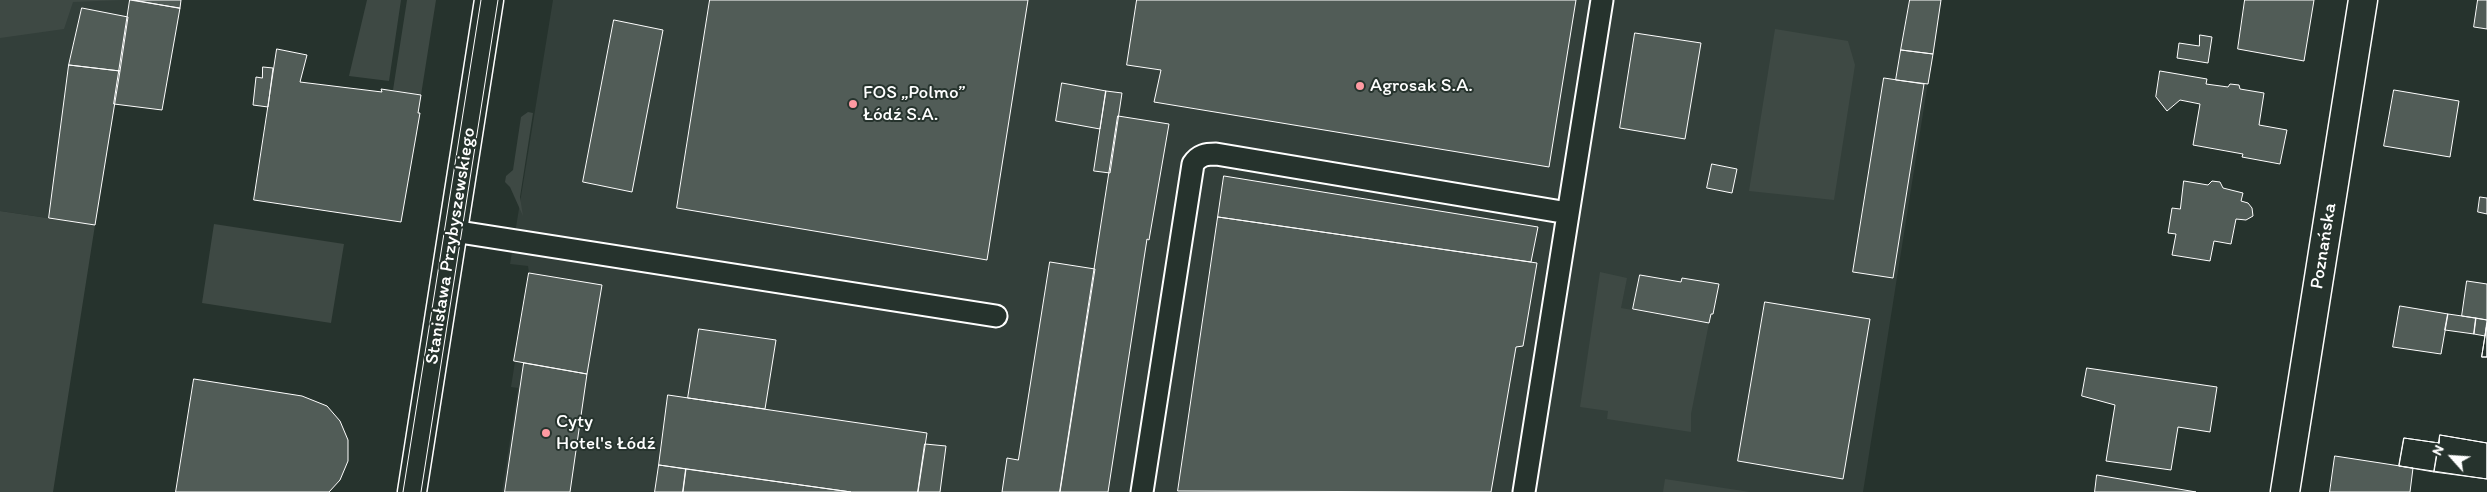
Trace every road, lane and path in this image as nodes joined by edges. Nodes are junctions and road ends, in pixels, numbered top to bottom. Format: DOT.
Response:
graph roads {
  1 [pos="489,0"];
  2 [pos="1602,0"];
  3 [pos="2362,0"];
  4 [pos="1568,212"];
  5 [pos="453,231"];
  6 [pos="996,316"];
  7 [pos="412,492"];
  8 [pos="1142,492"];
  9 [pos="1524,492"];
  10 [pos="2285,492"];
  1 -- 5 [label="street, Stanisława Przybyszewskiego"];
  2 -- 4 [label="lane"];
  3 -- 10 [label="street, Poznańska"];
  4 -- 8 [label="lane"];
  4 -- 9 [label="lane"];
  5 -- 6 [label="lane"];
  5 -- 7 [label="street, Stanisława Przybyszewskiego"];
}
